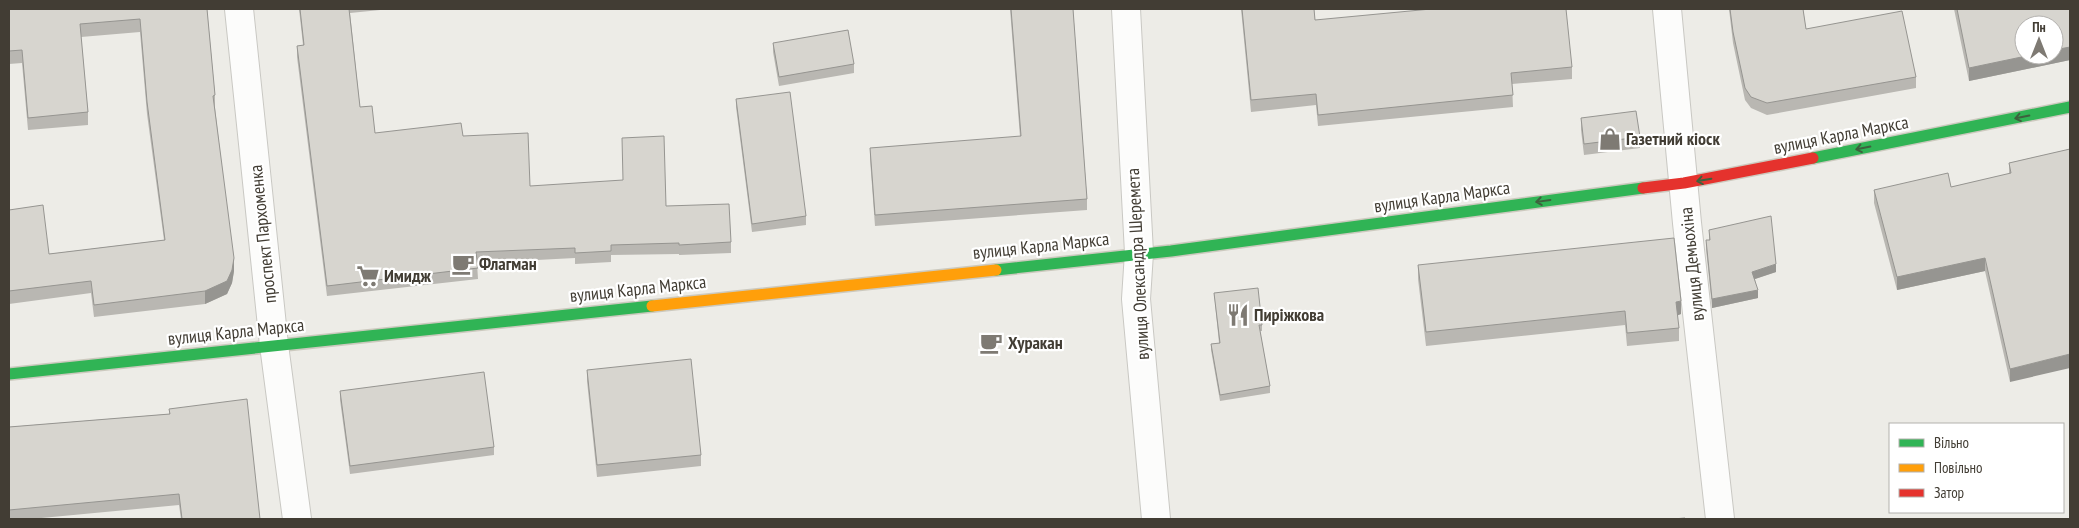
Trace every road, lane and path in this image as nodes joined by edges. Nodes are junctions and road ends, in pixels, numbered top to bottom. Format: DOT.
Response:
graph roads {
  1 [pos="239,9"];
  2 [pos="1126,9"];
  3 [pos="1667,9"];
  4 [pos="2070,107"];
  5 [pos="1684,183"];
  6 [pos="1140,253"];
  7 [pos="274,345"];
  8 [pos="9,374"];
  9 [pos="297,519"];
  10 [pos="1156,519"];
  11 [pos="1720,519"];
  1 -- 7 [label="street, проспект Пархоменка"];
  2 -- 6 [label="street, вулиця Олександра Шеремета"];
  3 -- 5 [label="street, вулиця Демьохіна"];
  4 -- 5 [label="main road, вулиця Карла Маркса, one-way"];
  5 -- 6 [label="main road, вулиця Карла Маркса, one-way"];
  5 -- 11 [label="street, вулиця Демьохіна"];
  6 -- 7 [label="main road, вулиця Карла Маркса"];
  6 -- 10 [label="street, вулиця Олександра Шеремета"];
  7 -- 8 [label="main road, вулиця Карла Маркса"];
  7 -- 9 [label="street, проспект Пархоменка"];
}
